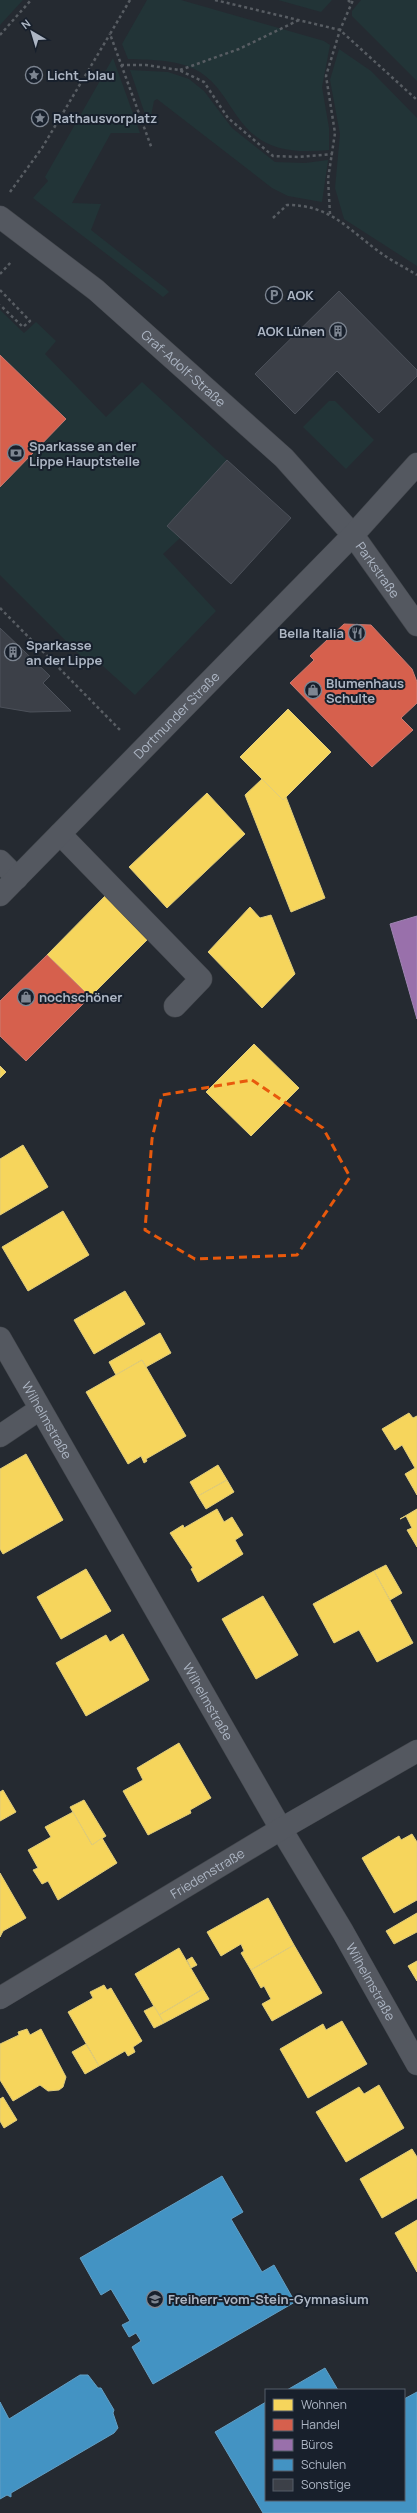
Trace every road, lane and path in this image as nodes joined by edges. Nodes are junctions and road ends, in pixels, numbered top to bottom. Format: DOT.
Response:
graph roads {
  1 [pos="31,0"];
  2 [pos="130,0"];
  3 [pos="215,0"];
  4 [pos="348,0"];
  5 [pos="353,0"];
  6 [pos="351,3"];
  7 [pos="299,20"];
  8 [pos="340,30"];
  9 [pos="110,34"];
  10 [pos="0,35"];
  11 [pos="122,65"];
  12 [pos="179,70"];
  13 [pos="417,100"];
  14 [pos="152,149"];
  15 [pos="333,154"];
  16 [pos="9,193"];
  17 [pos="330,214"];
  18 [pos="0,217"];
  19 [pos="273,218"];
  20 [pos="417,276"];
  21 [pos="0,290"];
  22 [pos="0,305"];
  23 [pos="417,464"];
  24 [pos="353,535"];
  25 [pos="0,608"];
  26 [pos="417,625"];
  27 [pos="141,751"];
  28 [pos="60,834"];
  29 [pos="0,861"];
  30 [pos="17,878"];
  31 [pos="0,895"];
  32 [pos="176,1006"];
  33 [pos="0,1338"];
  34 [pos="40,1409"];
  35 [pos="0,1436"];
  36 [pos="417,1751"];
  37 [pos="281,1829"];
  38 [pos="0,1998"];
  39 [pos="417,2064"];
  1 -- 10 [label="path"];
  2 -- 9 [label="path"];
  3 -- 7 [label="path"];
  4 -- 6 [label="path"];
  5 -- 6 [label="path"];
  6 -- 8 [label="path"];
  7 -- 8 [label="path"];
  7 -- 12 [label="path"];
  8 -- 13 [label="path"];
  8 -- 15 [label="path"];
  9 -- 11 [label="path"];
  9 -- 16 [label="path"];
  11 -- 12 [label="path"];
  11 -- 14 [label="path"];
  12 -- 15 [label="path"];
  15 -- 17 [label="path"];
  17 -- 19 [label="path"];
  17 -- 20 [label="path"];
  18 -- 24 [label="street, Graf-Adolf-Straße"];
  21 -- 22 [label="path"];
  23 -- 24 [label="street, Dortmunder Straße"];
  24 -- 26 [label="street, Parkstraße"];
  24 -- 27 [label="street, Dortmunder Straße"];
  25 -- 27 [label="path"];
  27 -- 28 [label="street, Dortmunder Straße"];
  28 -- 30 [label="street, Dortmunder Straße"];
  28 -- 32 [label="street"];
  29 -- 30 [label="street"];
  30 -- 31 [label="street, Dortmunder Straße"];
  33 -- 34 [label="street, Wilhelmstraße"];
  34 -- 35 [label="street"];
  34 -- 37 [label="street, Wilhelmstraße"];
  36 -- 37 [label="street, Friedenstraße"];
  37 -- 38 [label="street, Friedenstraße"];
  37 -- 39 [label="street, Wilhelmstraße"];
}
